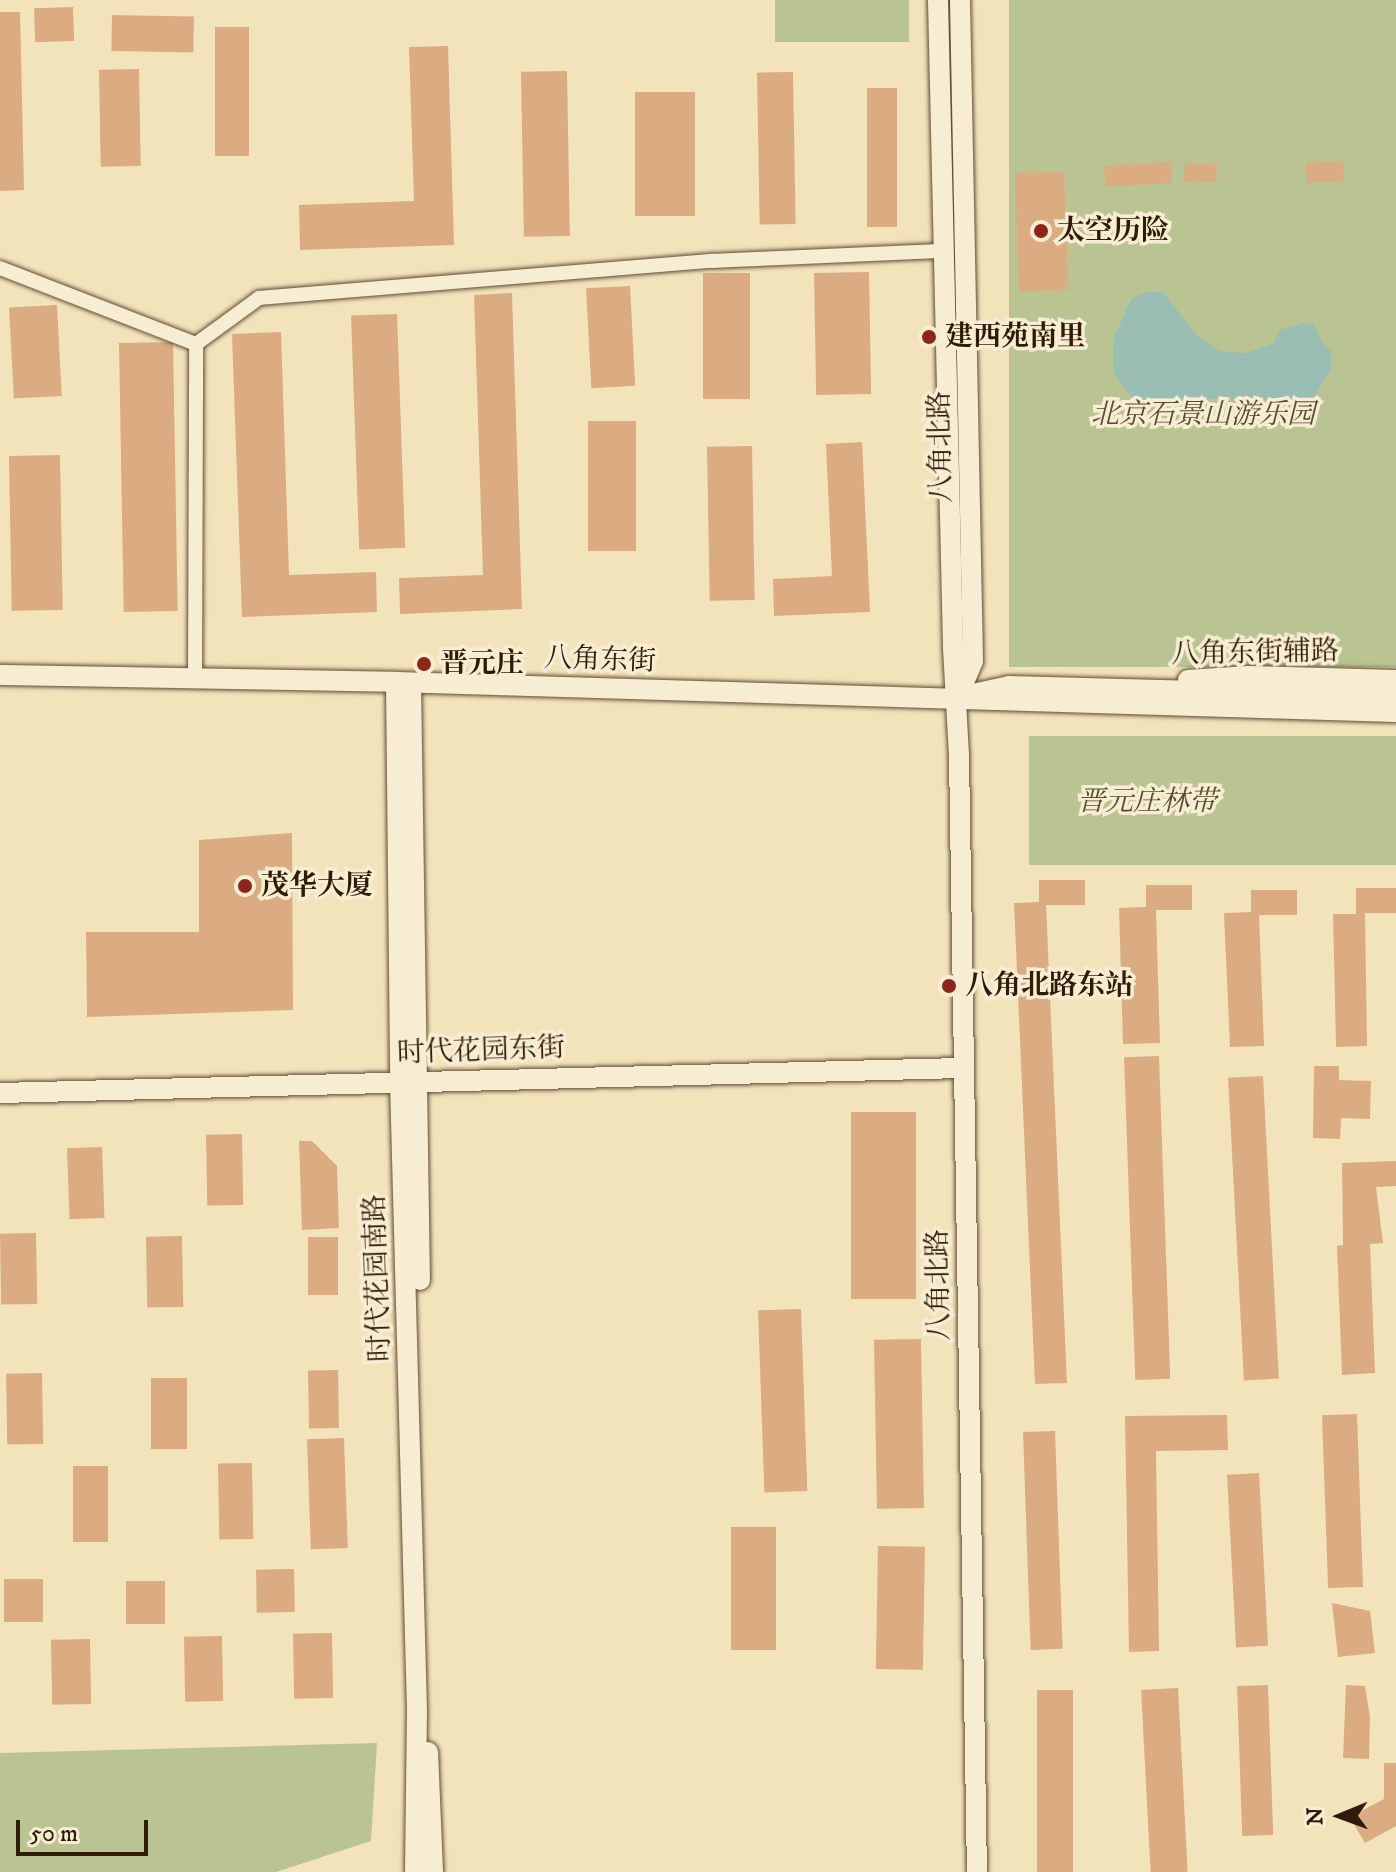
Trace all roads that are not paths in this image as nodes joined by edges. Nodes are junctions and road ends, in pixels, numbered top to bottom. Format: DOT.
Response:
graph roads {
  1 [pos="938,0"];
  2 [pos="960,0"];
  3 [pos="944,251"];
  4 [pos="0,268"];
  5 [pos="196,344"];
  6 [pos="0,675"];
  7 [pos="1396,680"];
  8 [pos="195,681"];
  9 [pos="403,683"];
  10 [pos="1117,689"];
  11 [pos="1396,696"];
  12 [pos="958,698"];
  13 [pos="1396,712"];
  14 [pos="963,1068"];
  15 [pos="408,1082"];
  16 [pos="0,1093"];
  17 [pos="415,1872"];
  18 [pos="433,1872"];
  19 [pos="977,1872"];
  1 -- 3 [label="street, 八角北路"];
  2 -- 12 [label="street, 八角北路"];
  3 -- 5 [label="street"];
  3 -- 12 [label="street, 八角北路"];
  4 -- 5 [label="street"];
  5 -- 8 [label="street"];
  6 -- 8 [label="street, 八角东街"];
  7 -- 10 [label="street, 八角东街辅路"];
  8 -- 9 [label="street, 八角东街"];
  9 -- 12 [label="street, 八角东街"];
  9 -- 15 [label="street, 时代花园南路"];
  10 -- 11 [label="street, 八角东街"];
  10 -- 12 [label="street, 八角东街"];
  12 -- 13 [label="street, 八角东街"];
  12 -- 14 [label="street, 八角北路"];
  14 -- 15 [label="street, 时代花园东街"];
  14 -- 19 [label="street, 八角北路"];
  15 -- 16 [label="street, 时代花园东街"];
  15 -- 17 [label="street, 时代花园南路"];
  15 -- 18 [label="street, 时代花园南路"];
}
